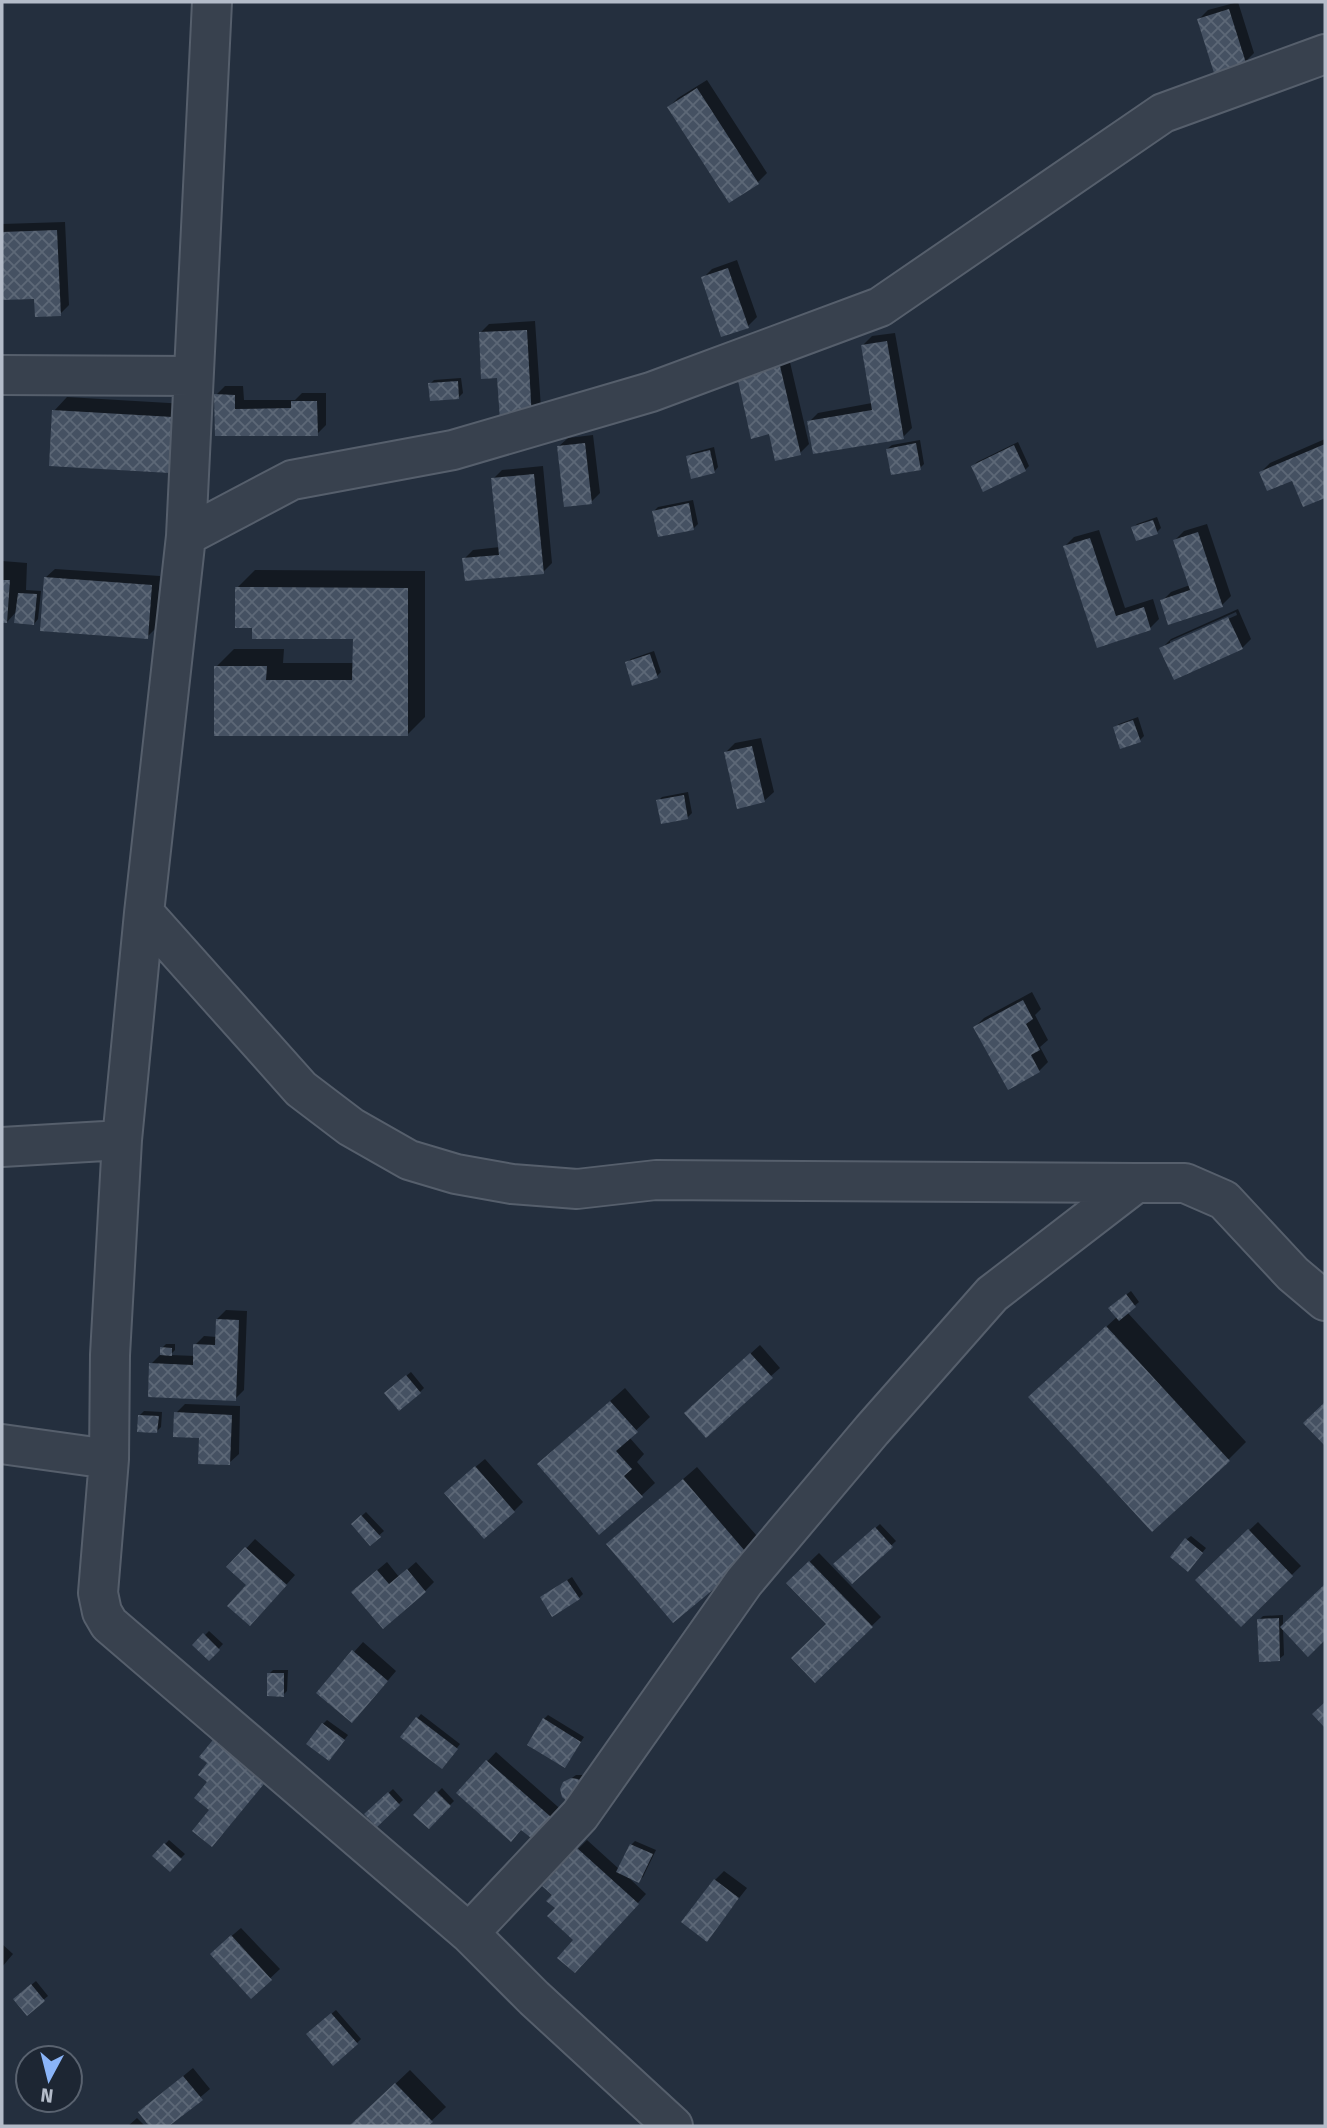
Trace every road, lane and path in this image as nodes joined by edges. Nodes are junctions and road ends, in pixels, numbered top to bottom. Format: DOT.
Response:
graph roads {
  1 [pos="212,2"];
  2 [pos="1325,54"];
  3 [pos="2,375"];
  4 [pos="192,376"];
  5 [pos="186,536"];
  6 [pos="144,913"];
  7 [pos="122,1140"];
  8 [pos="2,1147"];
  9 [pos="1136,1183"];
  10 [pos="1325,1301"];
  11 [pos="2,1444"];
  12 [pos="109,1459"];
  13 [pos="469,1933"];
  14 [pos="673,2126"];
  1 -- 4 [label="street"];
  2 -- 5 [label="street"];
  3 -- 4 [label="street"];
  4 -- 5 [label="street"];
  5 -- 6 [label="street"];
  6 -- 7 [label="street"];
  6 -- 9 [label="street"];
  7 -- 8 [label="street"];
  7 -- 12 [label="street"];
  9 -- 10 [label="street"];
  9 -- 13 [label="street"];
  11 -- 12 [label="street"];
  12 -- 13 [label="street"];
  13 -- 14 [label="street"];
}
